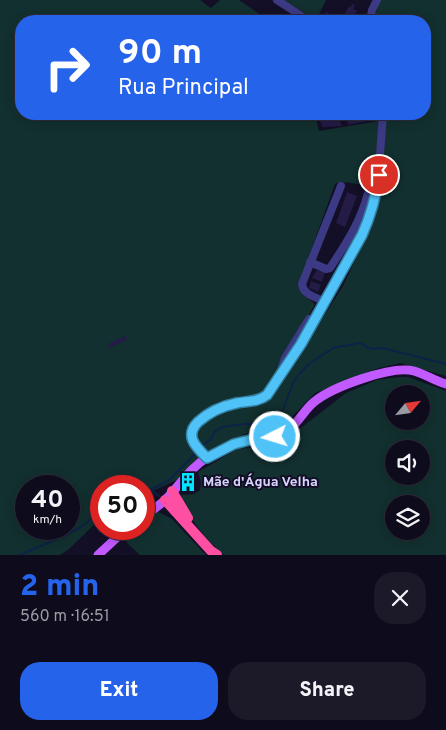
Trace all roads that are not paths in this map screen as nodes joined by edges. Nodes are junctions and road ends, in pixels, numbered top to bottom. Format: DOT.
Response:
graph roads {
  1 [pos="277,0"];
  2 [pos="377,0"];
  3 [pos="301,15"];
  4 [pos="371,15"];
  5 [pos="383,120"];
  6 [pos="340,186"];
  7 [pos="368,193"];
  8 [pos="310,262"];
  9 [pos="337,278"];
  10 [pos="321,300"];
  11 [pos="278,376"];
  12 [pos="446,384"];
  13 [pos="207,458"];
  14 [pos="172,491"];
  15 [pos="165,500"];
  16 [pos="155,508"];
  17 [pos="196,532"];
  18 [pos="114,540"];
  19 [pos="98,555"];
  20 [pos="218,555"];
  1 -- 3 [label="street"];
  2 -- 4 [label="street"];
  5 -- 9 [label="street"];
  6 -- 8 [label="street"];
  7 -- 8 [label="street"];
  8 -- 10 [label="street"];
  9 -- 10 [label="street"];
  9 -- 11 [label="street"];
  10 -- 11 [label="street"];
  11 -- 13 [label="street"];
  12 -- 13 [label="main road"];
  13 -- 14 [label="main road"];
  14 -- 15 [label="main road"];
  14 -- 17 [label="highway"];
  15 -- 16 [label="main road"];
  15 -- 17 [label="highway"];
  17 -- 20 [label="highway"];
  18 -- 19 [label="main road"];
}
